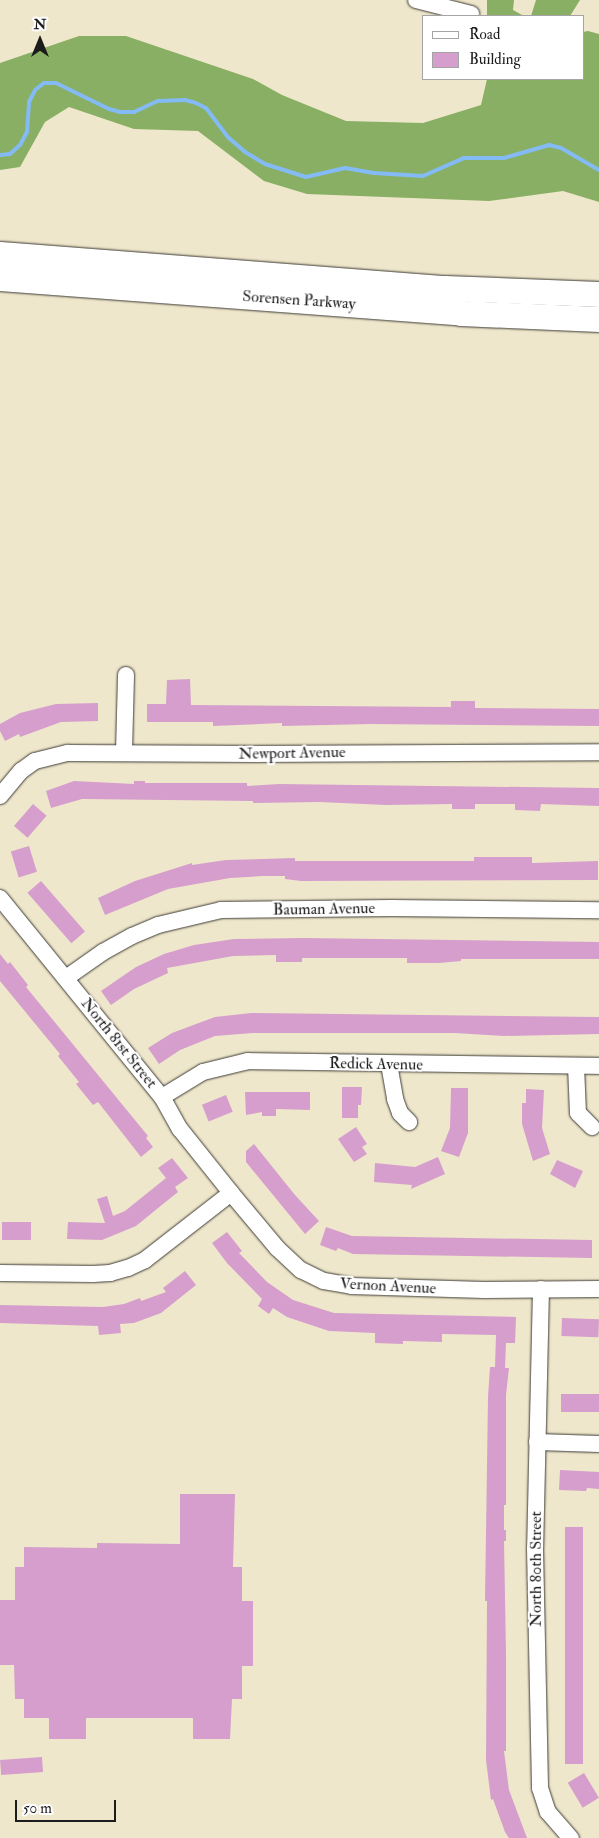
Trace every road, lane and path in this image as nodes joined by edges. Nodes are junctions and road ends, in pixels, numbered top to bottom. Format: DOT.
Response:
graph roads {
  1 [pos="416,0"];
  2 [pos="470,14"];
  3 [pos="0,254"];
  4 [pos="0,278"];
  5 [pos="599,294"];
  6 [pos="599,319"];
  7 [pos="126,675"];
  8 [pos="124,752"];
  9 [pos="599,752"];
  10 [pos="0,796"];
  11 [pos="0,898"];
  12 [pos="599,910"];
  13 [pos="66,978"];
  14 [pos="389,1064"];
  15 [pos="576,1066"];
  16 [pos="599,1066"];
  17 [pos="162,1097"];
  18 [pos="410,1122"];
  19 [pos="592,1126"];
  20 [pos="231,1193"];
  21 [pos="0,1273"];
  22 [pos="541,1289"];
  23 [pos="599,1289"];
  24 [pos="537,1442"];
  25 [pos="599,1444"];
  26 [pos="571,1838"];
  1 -- 2 [label="street"];
  3 -- 5 [label="main road, Sorensen Parkway"];
  4 -- 6 [label="main road, Sorensen Parkway"];
  7 -- 8 [label="street"];
  8 -- 9 [label="street, Newport Avenue"];
  8 -- 10 [label="street, Newport Avenue"];
  11 -- 13 [label="street, North 81st Street"];
  12 -- 13 [label="street, Bauman Avenue"];
  13 -- 17 [label="street, North 81st Street"];
  14 -- 15 [label="street, Redick Avenue"];
  14 -- 17 [label="street, Redick Avenue"];
  14 -- 18 [label="street"];
  15 -- 16 [label="street, Redick Avenue"];
  15 -- 19 [label="street"];
  17 -- 20 [label="street, North 81st Street"];
  20 -- 21 [label="street"];
  20 -- 22 [label="street, Vernon Avenue"];
  22 -- 23 [label="street, Vernon Avenue"];
  22 -- 24 [label="street, North 80th Street"];
  24 -- 25 [label="street"];
  24 -- 26 [label="street, North 80th Street"];
}
